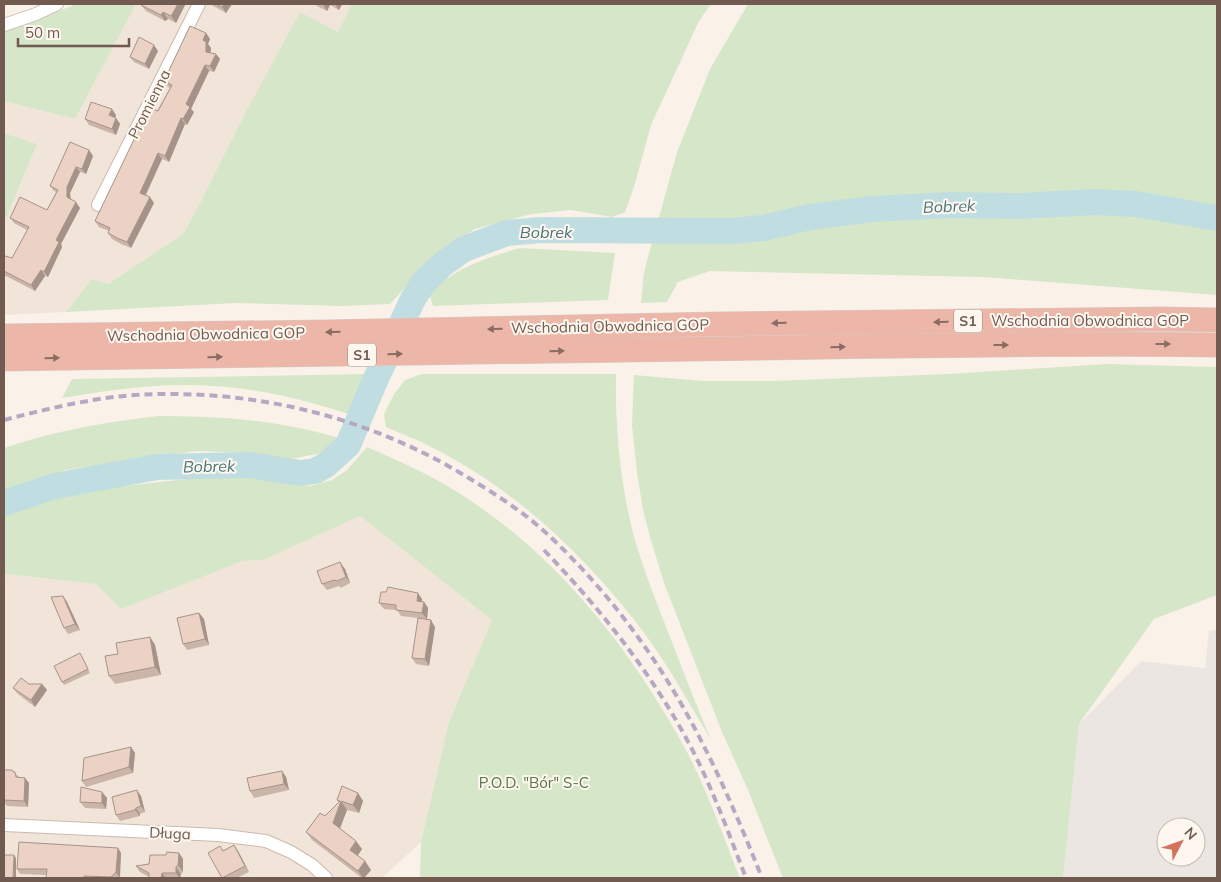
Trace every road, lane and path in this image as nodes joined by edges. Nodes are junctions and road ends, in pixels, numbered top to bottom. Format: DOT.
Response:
graph roads {
  1 [pos="57,4"];
  2 [pos="199,4"];
  3 [pos="4,25"];
  4 [pos="98,205"];
  5 [pos="1217,320"];
  6 [pos="4,336"];
  7 [pos="1217,345"];
  8 [pos="4,359"];
  9 [pos="4,825"];
  10 [pos="326,878"];
  1 -- 3 [label="street"];
  2 -- 4 [label="street, Promienna"];
  5 -- 6 [label="highway, Wschodnia Obwodnica GOP / S1, one-way"];
  8 -- 7 [label="highway, Wschodnia Obwodnica GOP / S1, one-way"];
  9 -- 10 [label="street, Długa"];
}
